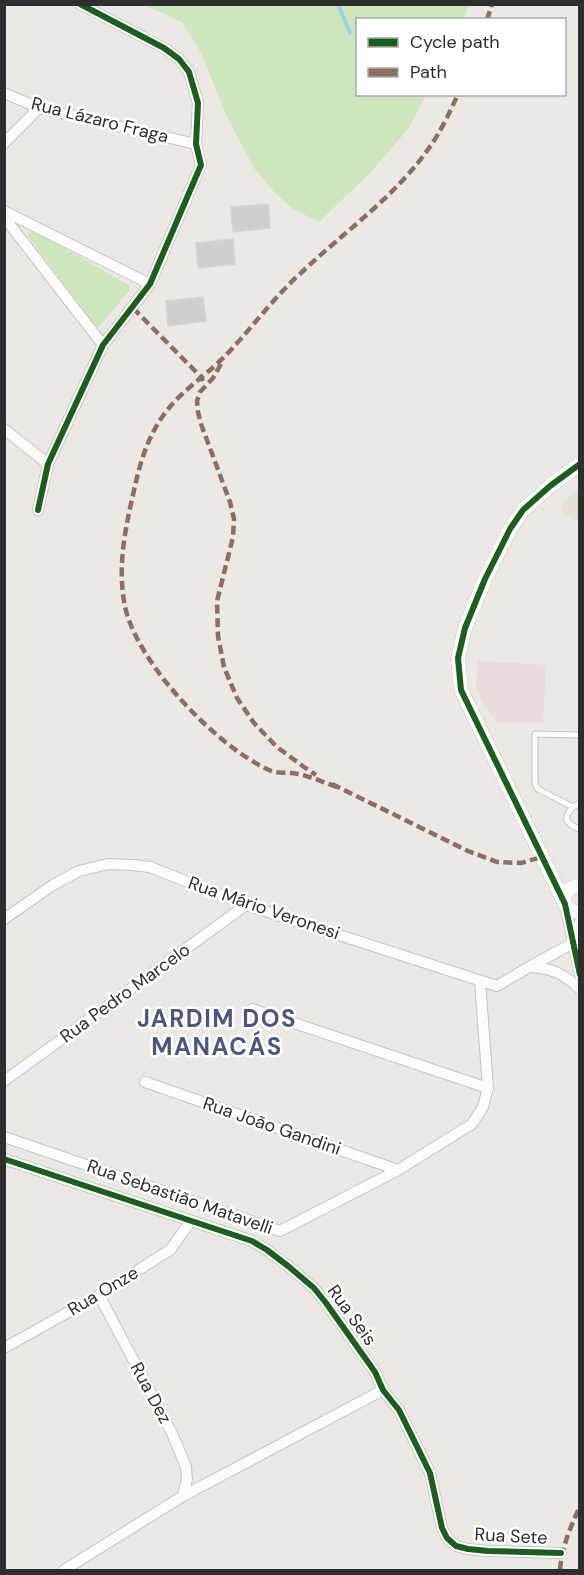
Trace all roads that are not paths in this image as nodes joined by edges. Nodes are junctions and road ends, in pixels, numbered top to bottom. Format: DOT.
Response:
graph roads {
  1 [pos="80,4"];
  2 [pos="4,93"];
  3 [pos="39,108"];
  4 [pos="4,144"];
  5 [pos="196,144"];
  6 [pos="4,211"];
  7 [pos="4,217"];
  8 [pos="150,284"];
  9 [pos="103,345"];
  10 [pos="4,429"];
  11 [pos="48,464"];
  12 [pos="579,464"];
  13 [pos="38,510"];
  14 [pos="579,735"];
  15 [pos="579,803"];
  16 [pos="573,807"];
  17 [pos="579,829"];
  18 [pos="549,871"];
  19 [pos="577,886"];
  20 [pos="565,904"];
  21 [pos="246,905"];
  22 [pos="579,912"];
  23 [pos="4,920"];
  24 [pos="579,922"];
  25 [pos="573,943"];
  26 [pos="529,968"];
  27 [pos="579,975"];
  28 [pos="480,981"];
  29 [pos="579,988"];
  30 [pos="252,1009"];
  31 [pos="4,1081"];
  32 [pos="145,1082"];
  33 [pos="488,1088"];
  34 [pos="4,1137"];
  35 [pos="4,1159"];
  36 [pos="398,1170"];
  37 [pos="191,1221"];
  38 [pos="99,1295"];
  39 [pos="4,1348"];
  40 [pos="383,1390"];
  41 [pos="183,1496"];
  42 [pos="561,1553"];
  43 [pos="64,1570"];
  1 -- 5 [label="street"];
  2 -- 3 [label="street, Rua Lázaro Fraga"];
  3 -- 4 [label="street"];
  3 -- 5 [label="street, Rua Lázaro Fraga"];
  5 -- 8 [label="street"];
  6 -- 8 [label="street"];
  7 -- 9 [label="street"];
  8 -- 9 [label="street"];
  9 -- 11 [label="street"];
  10 -- 11 [label="street"];
  11 -- 13 [label="street"];
  12 -- 18 [label="street"];
  14 -- 16 [label="lane"];
  15 -- 16 [label="lane"];
  16 -- 17 [label="lane"];
  18 -- 19 [label="street"];
  18 -- 20 [label="street"];
  19 -- 20 [label="street"];
  20 -- 22 [label="street"];
  20 -- 25 [label="street"];
  21 -- 23 [label="street, Rua Mário Veronesi"];
  21 -- 28 [label="street, Rua Mário Veronesi"];
  21 -- 31 [label="street, Rua Pedro Marcelo"];
  24 -- 25 [label="street"];
  25 -- 26 [label="street, Rua Mário Veronesi"];
  25 -- 27 [label="street"];
  26 -- 28 [label="street, Rua Mário Veronesi"];
  26 -- 29 [label="street"];
  28 -- 33 [label="street, Rua Sebastião Matavelli"];
  30 -- 33 [label="street"];
  32 -- 36 [label="street, Rua João Gandini"];
  33 -- 36 [label="street, Rua Sebastião Matavelli"];
  34 -- 36 [label="street, Rua Sebastião Matavelli"];
  35 -- 37 [label="street, Rua Seis"];
  37 -- 38 [label="street, Rua Onze"];
  37 -- 40 [label="street, Rua Seis"];
  38 -- 39 [label="street, Rua Onze"];
  38 -- 41 [label="street, Rua Dez"];
  40 -- 41 [label="street"];
  40 -- 42 [label="street, Rua Sete"];
  41 -- 43 [label="street"];
}
